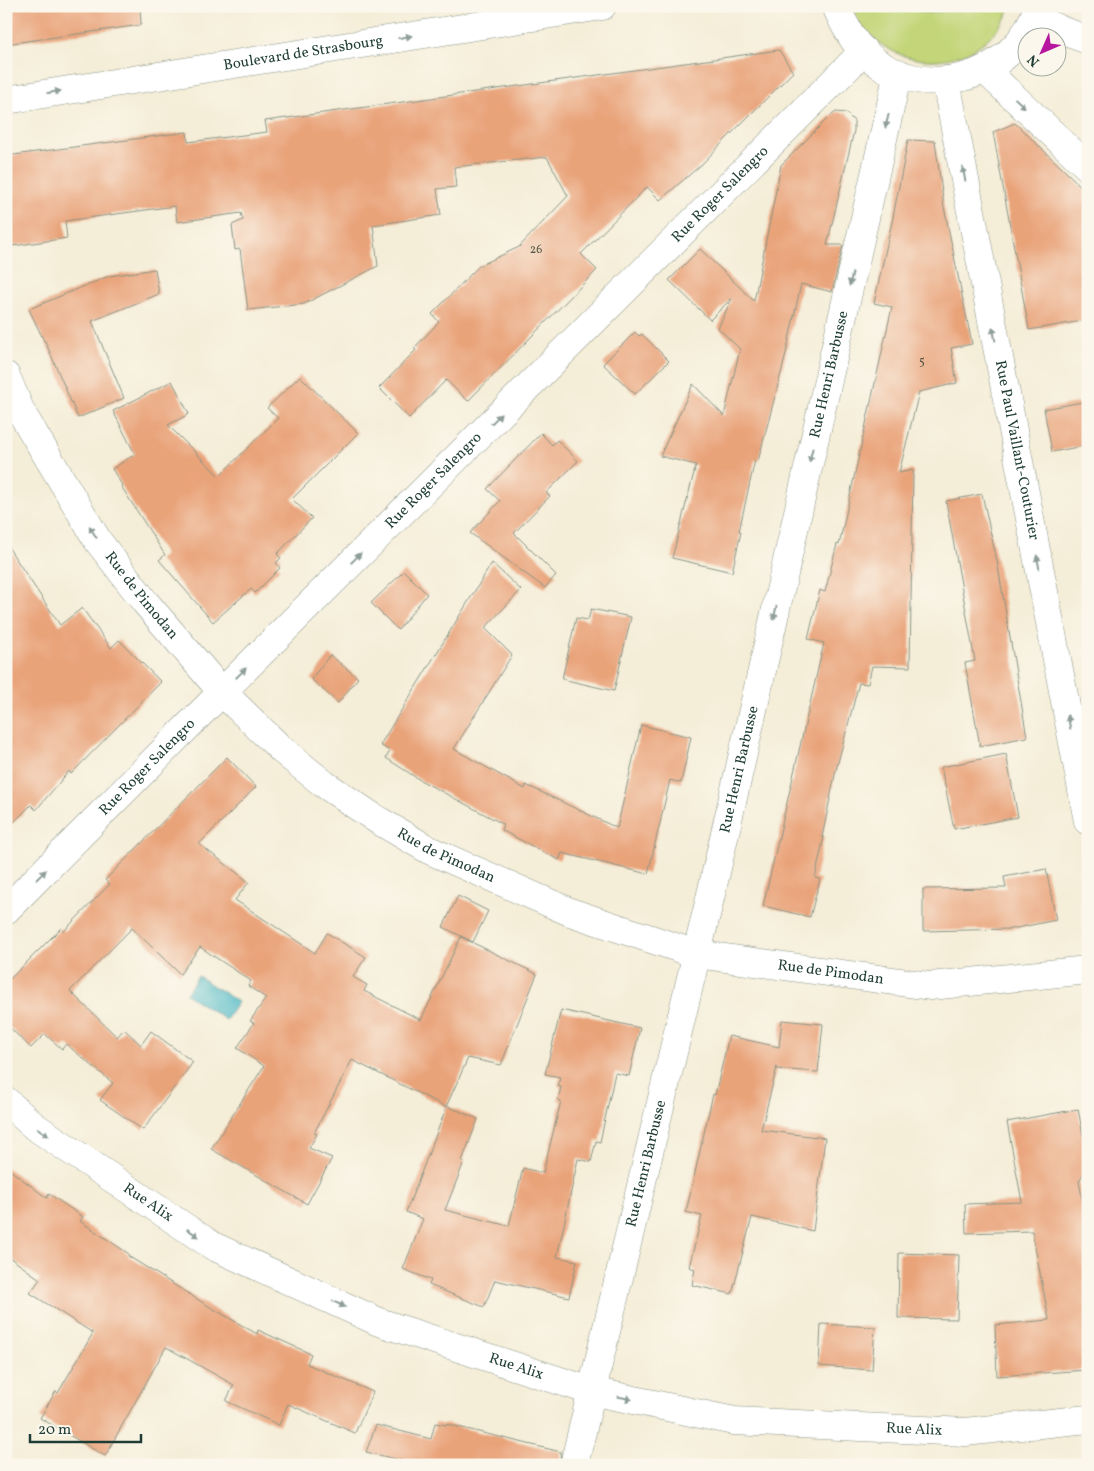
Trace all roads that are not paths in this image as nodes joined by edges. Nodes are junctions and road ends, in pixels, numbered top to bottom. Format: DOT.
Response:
graph roads {
  1 [pos="602,6"];
  2 [pos="836,6"];
  3 [pos="1037,12"];
  4 [pos="1088,40"];
  5 [pos="864,52"];
  6 [pos="985,70"];
  7 [pos="898,73"];
  8 [pos="946,81"];
  9 [pos="6,100"];
  10 [pos="1088,167"];
  11 [pos="6,376"];
  12 [pos="222,692"];
  13 [pos="1088,821"];
  14 [pos="6,910"];
  15 [pos="696,954"];
  16 [pos="1088,970"];
  17 [pos="6,1101"];
  18 [pos="591,1391"];
  19 [pos="1088,1419"];
  20 [pos="574,1465"];
  9 -- 1 [label="street, Boulevard de Strasbourg, one-way"];
  2 -- 5 [label="street"];
  3 -- 4 [label="street"];
  3 -- 6 [label="street"];
  5 -- 7 [label="street"];
  12 -- 5 [label="street, Rue Roger Salengro, one-way"];
  6 -- 8 [label="street"];
  6 -- 10 [label="street, one-way"];
  7 -- 8 [label="street"];
  7 -- 15 [label="street, Rue Henri Barbusse, one-way"];
  13 -- 8 [label="street, Rue Paul Vaillant-Couturier, one-way"];
  12 -- 11 [label="street, Rue de Pimodan, one-way"];
  14 -- 12 [label="street, Rue Roger Salengro, one-way"];
  12 -- 15 [label="street, Rue de Pimodan"];
  15 -- 16 [label="street, Rue de Pimodan"];
  15 -- 18 [label="street, Rue Henri Barbusse"];
  17 -- 18 [label="street, Rue Alix, one-way"];
  18 -- 19 [label="street, Rue Alix, one-way"];
  18 -- 20 [label="street, Rue Henri Barbusse"];
}
